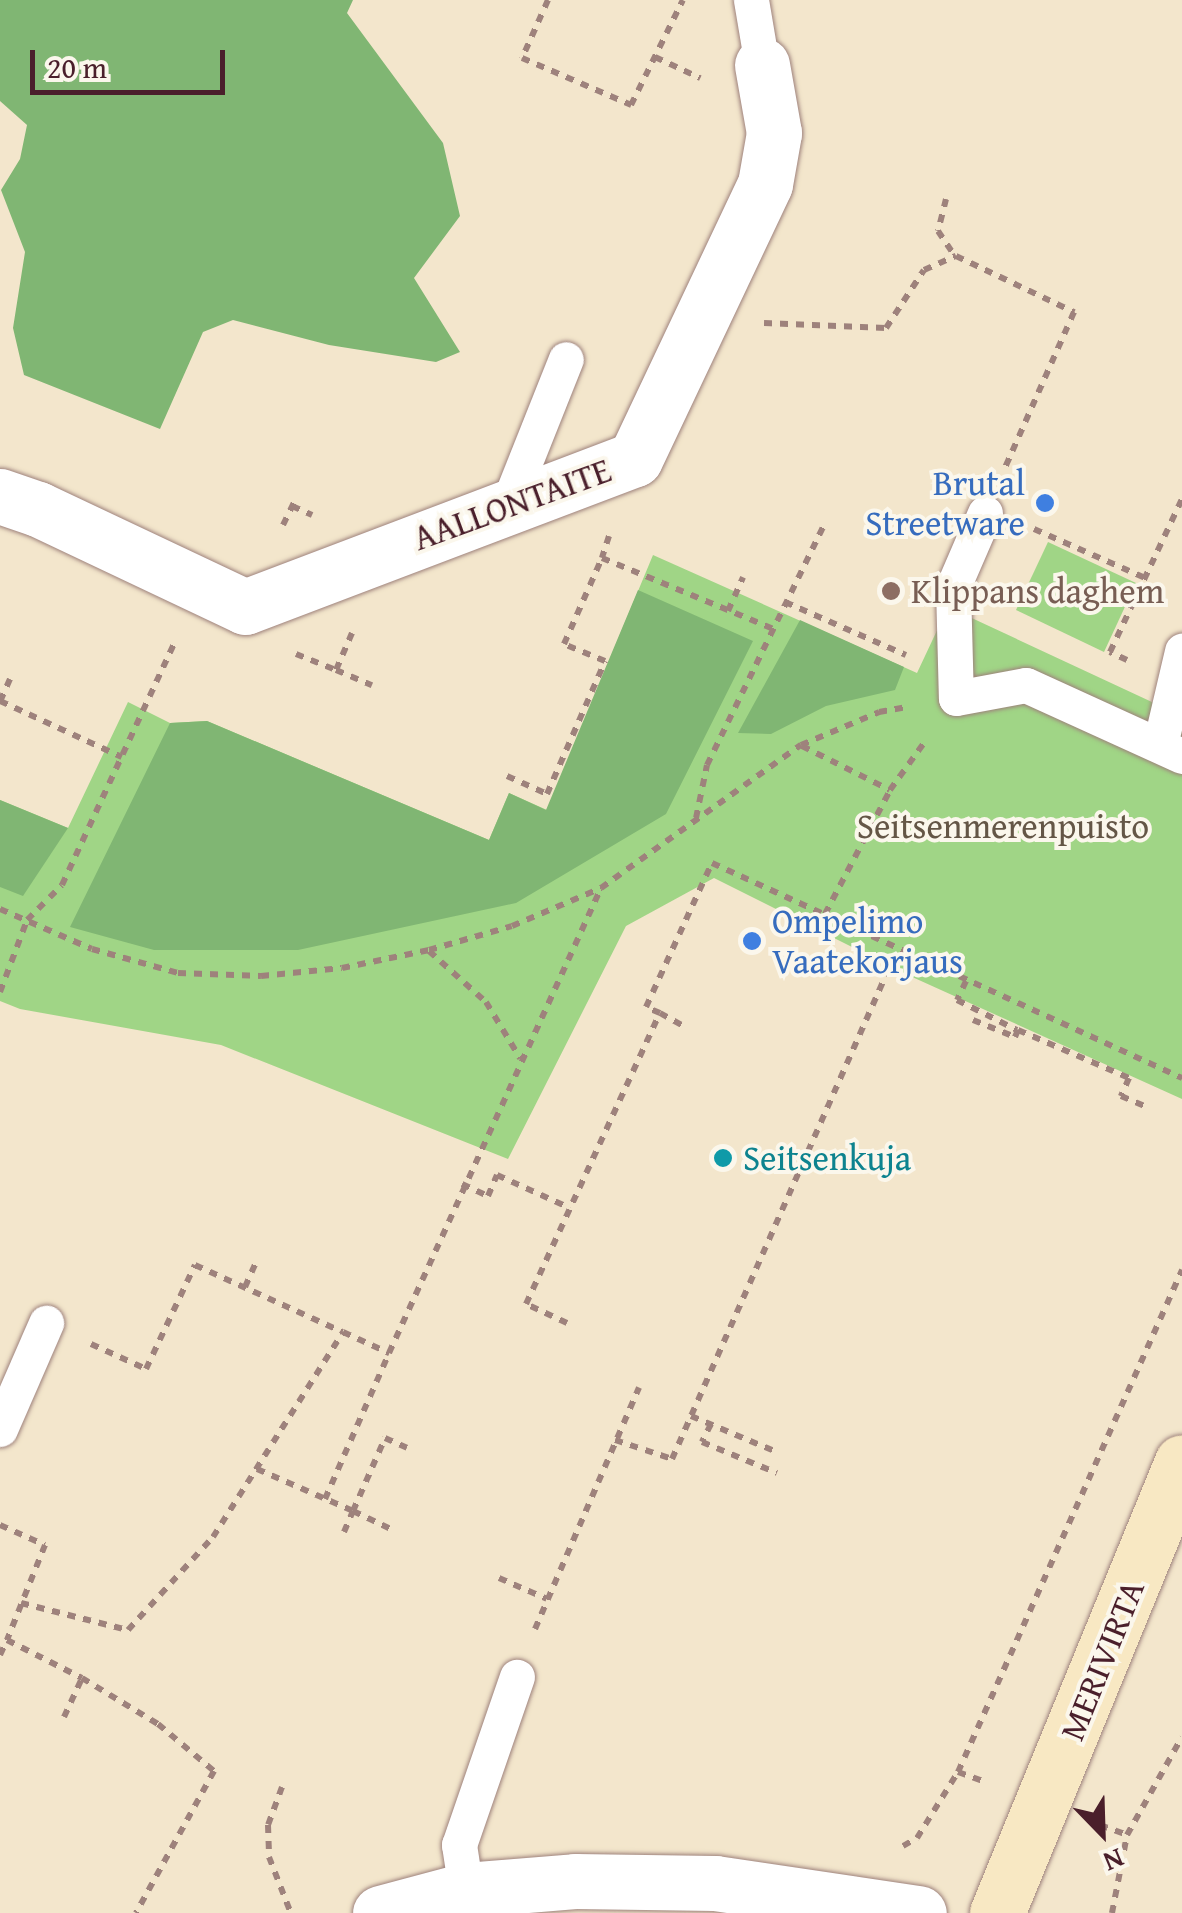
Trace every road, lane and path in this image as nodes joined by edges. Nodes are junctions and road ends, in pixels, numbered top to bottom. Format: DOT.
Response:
graph roads {
  1 [pos="548,0"];
  2 [pos="683,0"];
  3 [pos="751,0"];
  4 [pos="654,57"];
  5 [pos="762,64"];
  6 [pos="677,68"];
  7 [pos="946,199"];
  8 [pos="956,256"];
  9 [pos="758,322"];
  10 [pos="566,359"];
  11 [pos="1001,479"];
  12 [pos="0,496"];
  13 [pos="1182,499"];
  14 [pos="508,507"];
  15 [pos="985,513"];
  16 [pos="1174,517"];
  17 [pos="826,521"];
  18 [pos="1182,521"];
  19 [pos="1052,537"];
  20 [pos="602,558"];
  21 [pos="623,568"];
  22 [pos="743,577"];
  23 [pos="1145,578"];
  24 [pos="784,602"];
  25 [pos="728,611"];
  26 [pos="183,622"];
  27 [pos="773,630"];
  28 [pos="1110,652"];
  29 [pos="1182,652"];
  30 [pos="912,658"];
  31 [pos="316,662"];
  32 [pos="336,670"];
  33 [pos="6,681"];
  34 [pos="956,698"];
  35 [pos="879,712"];
  36 [pos="801,745"];
  37 [pos="1171,751"];
  38 [pos="122,757"];
  39 [pos="506,776"];
  40 [pos="890,790"];
  41 [pos="696,820"];
  42 [pos="601,888"];
  43 [pos="0,909"];
  44 [pos="824,915"];
  45 [pos="26,920"];
  46 [pos="429,950"];
  47 [pos="897,950"];
  48 [pos="966,981"];
  49 [pos="0,992"];
  50 [pos="660,1013"];
  51 [pos="972,1020"];
  52 [pos="682,1025"];
  53 [pos="1018,1030"];
  54 [pos="521,1059"];
  55 [pos="1182,1078"];
  56 [pos="1148,1108"];
  57 [pos="462,1184"];
  58 [pos="570,1208"];
  59 [pos="256,1262"];
  60 [pos="1182,1270"];
  61 [pos="245,1287"];
  62 [pos="46,1323"];
  63 [pos="568,1323"];
  64 [pos="343,1332"];
  65 [pos="389,1352"];
  66 [pos="639,1387"];
  67 [pos="691,1416"];
  68 [pos="710,1424"];
  69 [pos="0,1429"];
  70 [pos="615,1440"];
  71 [pos="407,1448"];
  72 [pos="779,1453"];
  73 [pos="1182,1462"];
  74 [pos="256,1469"];
  75 [pos="777,1473"];
  76 [pos="325,1499"];
  77 [pos="353,1511"];
  78 [pos="0,1525"];
  79 [pos="395,1531"];
  80 [pos="344,1532"];
  81 [pos="499,1578"];
  82 [pos="547,1599"];
  83 [pos="21,1604"];
  84 [pos="7,1640"];
  85 [pos="0,1655"];
  86 [pos="517,1676"];
  87 [pos="82,1678"];
  88 [pos="64,1717"];
  89 [pos="1182,1737"];
  90 [pos="282,1787"];
  91 [pos="892,1852"];
  92 [pos="466,1890"];
  93 [pos="290,1911"];
  94 [pos="136,1913"];
  95 [pos="380,1913"];
  96 [pos="919,1913"];
  97 [pos="997,1913"];
  98 [pos="1112,1913"];
  1 -- 4 [label="path"];
  2 -- 4 [label="path"];
  3 -- 5 [label="lane"];
  4 -- 6 [label="path"];
  5 -- 14 [label="street, AALLONTAITE"];
  7 -- 8 [label="path"];
  8 -- 9 [label="path"];
  8 -- 11 [label="path"];
  10 -- 14 [label="lane"];
  12 -- 14 [label="street, AALLONTAITE"];
  13 -- 16 [label="path"];
  15 -- 34 [label="lane"];
  16 -- 18 [label="path"];
  16 -- 23 [label="path"];
  17 -- 24 [label="path"];
  19 -- 23 [label="path"];
  20 -- 39 [label="path"];
  21 -- 25 [label="path"];
  22 -- 25 [label="path"];
  23 -- 28 [label="path"];
  24 -- 27 [label="path"];
  24 -- 30 [label="path"];
  25 -- 27 [label="path"];
  26 -- 38 [label="path"];
  27 -- 41 [label="path"];
  29 -- 37 [label="lane"];
  31 -- 32 [label="path"];
  33 -- 38 [label="path"];
  34 -- 37 [label="lane"];
  34 -- 40 [label="path"];
  35 -- 36 [label="path"];
  36 -- 40 [label="path"];
  36 -- 41 [label="path"];
  38 -- 45 [label="path"];
  40 -- 44 [label="path"];
  41 -- 42 [label="path"];
  42 -- 46 [label="path"];
  42 -- 54 [label="path"];
  43 -- 45 [label="path"];
  44 -- 47 [label="path"];
  44 -- 50 [label="path"];
  45 -- 46 [label="path"];
  45 -- 49 [label="path"];
  46 -- 54 [label="path"];
  47 -- 48 [label="path"];
  47 -- 67 [label="path"];
  48 -- 53 [label="path"];
  48 -- 55 [label="path"];
  50 -- 52 [label="path"];
  50 -- 58 [label="path"];
  51 -- 53 [label="path"];
  53 -- 56 [label="path"];
  54 -- 57 [label="path"];
  57 -- 58 [label="path"];
  57 -- 65 [label="path"];
  58 -- 63 [label="path"];
  59 -- 61 [label="path"];
  60 -- 91 [label="path"];
  61 -- 62 [label="path"];
  61 -- 64 [label="path"];
  62 -- 69 [label="lane"];
  64 -- 65 [label="path"];
  64 -- 74 [label="path"];
  65 -- 76 [label="path"];
  66 -- 70 [label="path"];
  67 -- 68 [label="path"];
  67 -- 70 [label="path"];
  68 -- 72 [label="path"];
  68 -- 75 [label="path"];
  70 -- 82 [label="path"];
  71 -- 77 [label="path"];
  73 -- 97 [label="street, MERIVIRTA"];
  74 -- 76 [label="path"];
  74 -- 83 [label="path"];
  76 -- 77 [label="path"];
  77 -- 79 [label="path"];
  77 -- 80 [label="path"];
  78 -- 83 [label="path"];
  81 -- 82 [label="path"];
  82 -- 86 [label="path"];
  83 -- 84 [label="path"];
  84 -- 85 [label="path"];
  84 -- 87 [label="path"];
  86 -- 92 [label="lane"];
  87 -- 88 [label="path"];
  87 -- 94 [label="path"];
  89 -- 98 [label="path"];
  90 -- 93 [label="path"];
  92 -- 95 [label="street"];
  92 -- 96 [label="street"];
}
